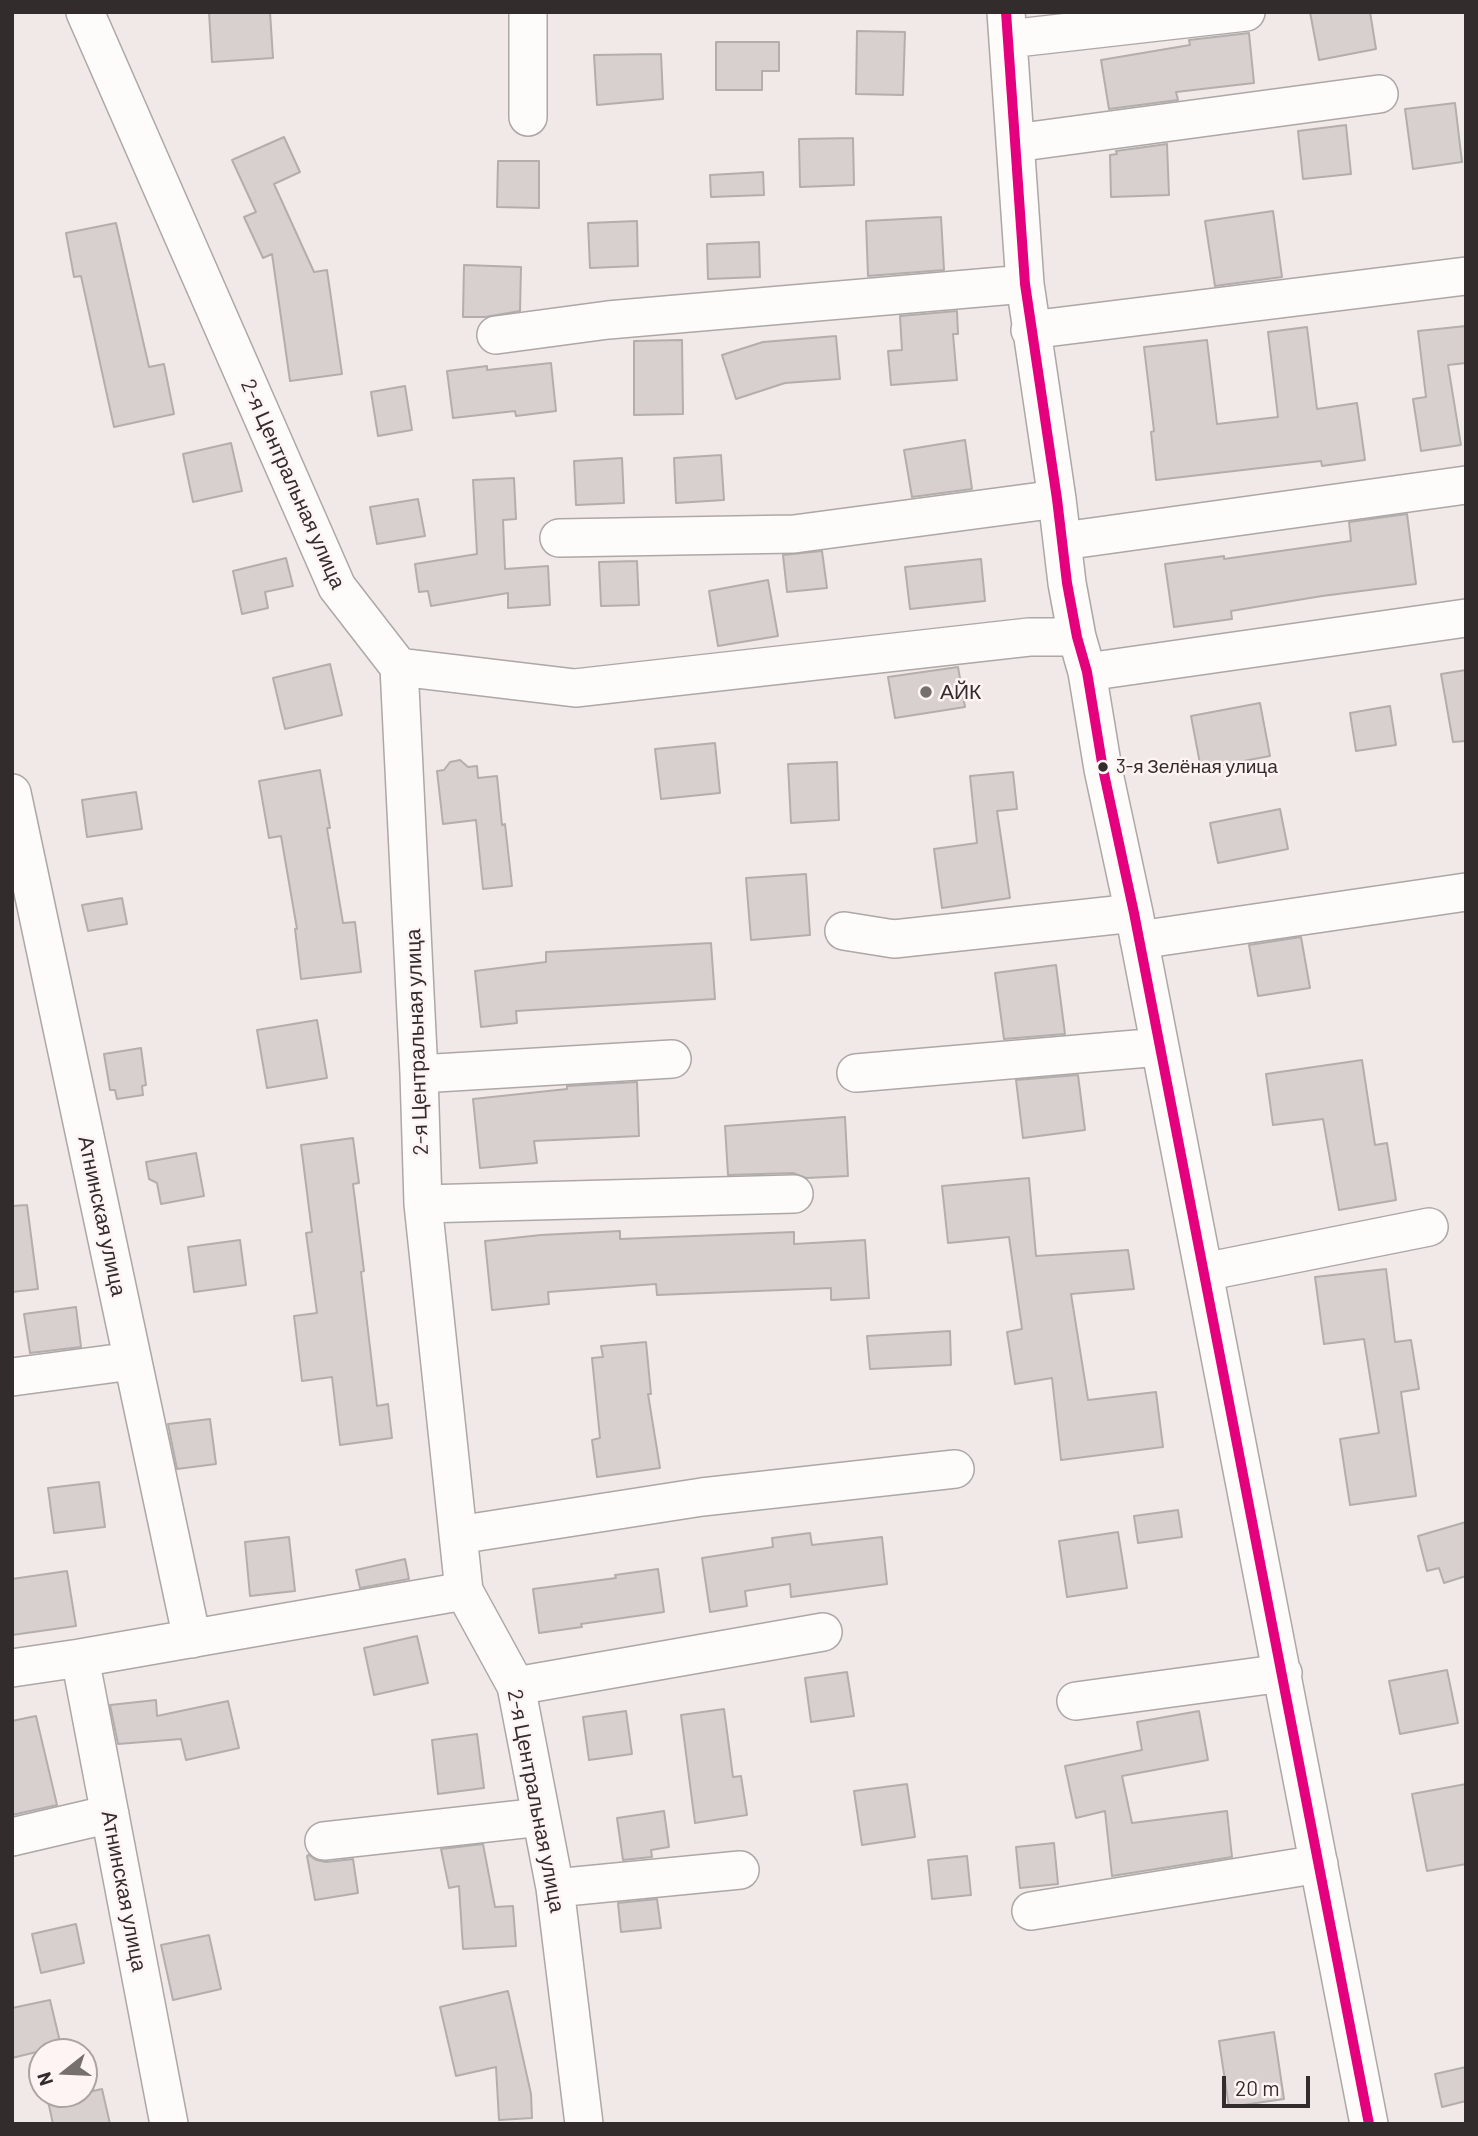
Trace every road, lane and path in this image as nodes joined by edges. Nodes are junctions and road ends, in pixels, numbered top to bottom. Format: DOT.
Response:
graph roads {
  1 [pos="85,12"];
  2 [pos="528,12"];
  3 [pos="1246,12"];
  4 [pos="1007,25"];
  5 [pos="1379,94"];
  6 [pos="528,117"];
  7 [pos="1015,143"];
  8 [pos="1466,276"];
  9 [pos="1025,284"];
  10 [pos="1030,330"];
  11 [pos="496,335"];
  12 [pos="1466,485"];
  13 [pos="1058,499"];
  14 [pos="559,538"];
  15 [pos="1063,541"];
  16 [pos="1466,618"];
  17 [pos="1077,636"];
  18 [pos="399,667"];
  19 [pos="1087,672"];
  20 [pos="12,793"];
  21 [pos="1466,892"];
  22 [pos="1136,926"];
  23 [pos="844,931"];
  24 [pos="1160,1047"];
  25 [pos="672,1059"];
  26 [pos="856,1073"];
  27 [pos="419,1074"];
  28 [pos="794,1195"];
  29 [pos="423,1204"];
  30 [pos="1429,1227"];
  31 [pos="1204,1272"];
  32 [pos="132,1361"];
  33 [pos="12,1377"];
  34 [pos="955,1469"];
  35 [pos="458,1535"];
  36 [pos="464,1591"];
  37 [pos="823,1632"];
  38 [pos="192,1639"];
  39 [pos="80,1658"];
  40 [pos="12,1668"];
  41 [pos="1283,1673"];
  42 [pos="516,1686"];
  43 [pos="1076,1701"];
  44 [pos="110,1815"];
  45 [pos="541,1817"];
  46 [pos="12,1837"];
  47 [pos="324,1842"];
  48 [pos="1319,1864"];
  49 [pos="740,1870"];
  50 [pos="555,1888"];
  51 [pos="1031,1911"];
  52 [pos="169,2124"];
  53 [pos="584,2124"];
  54 [pos="1369,2124"];
  1 -- 18 [label="street, 2-я Центральная улица"];
  2 -- 6 [label="street"];
  3 -- 4 [label="street"];
  4 -- 7 [label="street"];
  5 -- 7 [label="street"];
  7 -- 9 [label="street"];
  8 -- 10 [label="street"];
  9 -- 10 [label="street"];
  9 -- 11 [label="street"];
  10 -- 13 [label="street"];
  12 -- 15 [label="street"];
  13 -- 14 [label="street"];
  13 -- 15 [label="street"];
  15 -- 17 [label="street"];
  16 -- 19 [label="street"];
  17 -- 18 [label="street"];
  17 -- 19 [label="street"];
  18 -- 27 [label="street, 2-я Центральная улица"];
  19 -- 22 [label="street"];
  20 -- 32 [label="street, Атнинская улица"];
  21 -- 22 [label="street"];
  22 -- 23 [label="street"];
  22 -- 24 [label="street"];
  24 -- 26 [label="street"];
  24 -- 31 [label="street"];
  25 -- 27 [label="street"];
  27 -- 29 [label="street, 2-я Центральная улица"];
  28 -- 29 [label="street"];
  29 -- 35 [label="street, 2-я Центральная улица"];
  30 -- 31 [label="street"];
  31 -- 41 [label="street"];
  32 -- 33 [label="street"];
  32 -- 38 [label="street, Атнинская улица"];
  34 -- 35 [label="street"];
  35 -- 36 [label="street, 2-я Центральная улица"];
  36 -- 38 [label="street"];
  36 -- 42 [label="street, 2-я Центральная улица"];
  37 -- 42 [label="street"];
  38 -- 39 [label="street"];
  39 -- 40 [label="street"];
  39 -- 44 [label="street, Атнинская улица"];
  41 -- 43 [label="street"];
  41 -- 48 [label="street"];
  42 -- 45 [label="street, 2-я Центральная улица"];
  44 -- 46 [label="street"];
  44 -- 52 [label="street, Атнинская улица"];
  45 -- 47 [label="street"];
  45 -- 50 [label="street, 2-я Центральная улица"];
  48 -- 51 [label="street"];
  48 -- 54 [label="street"];
  49 -- 50 [label="street"];
  50 -- 53 [label="street, 2-я Центральная улица"];
}
